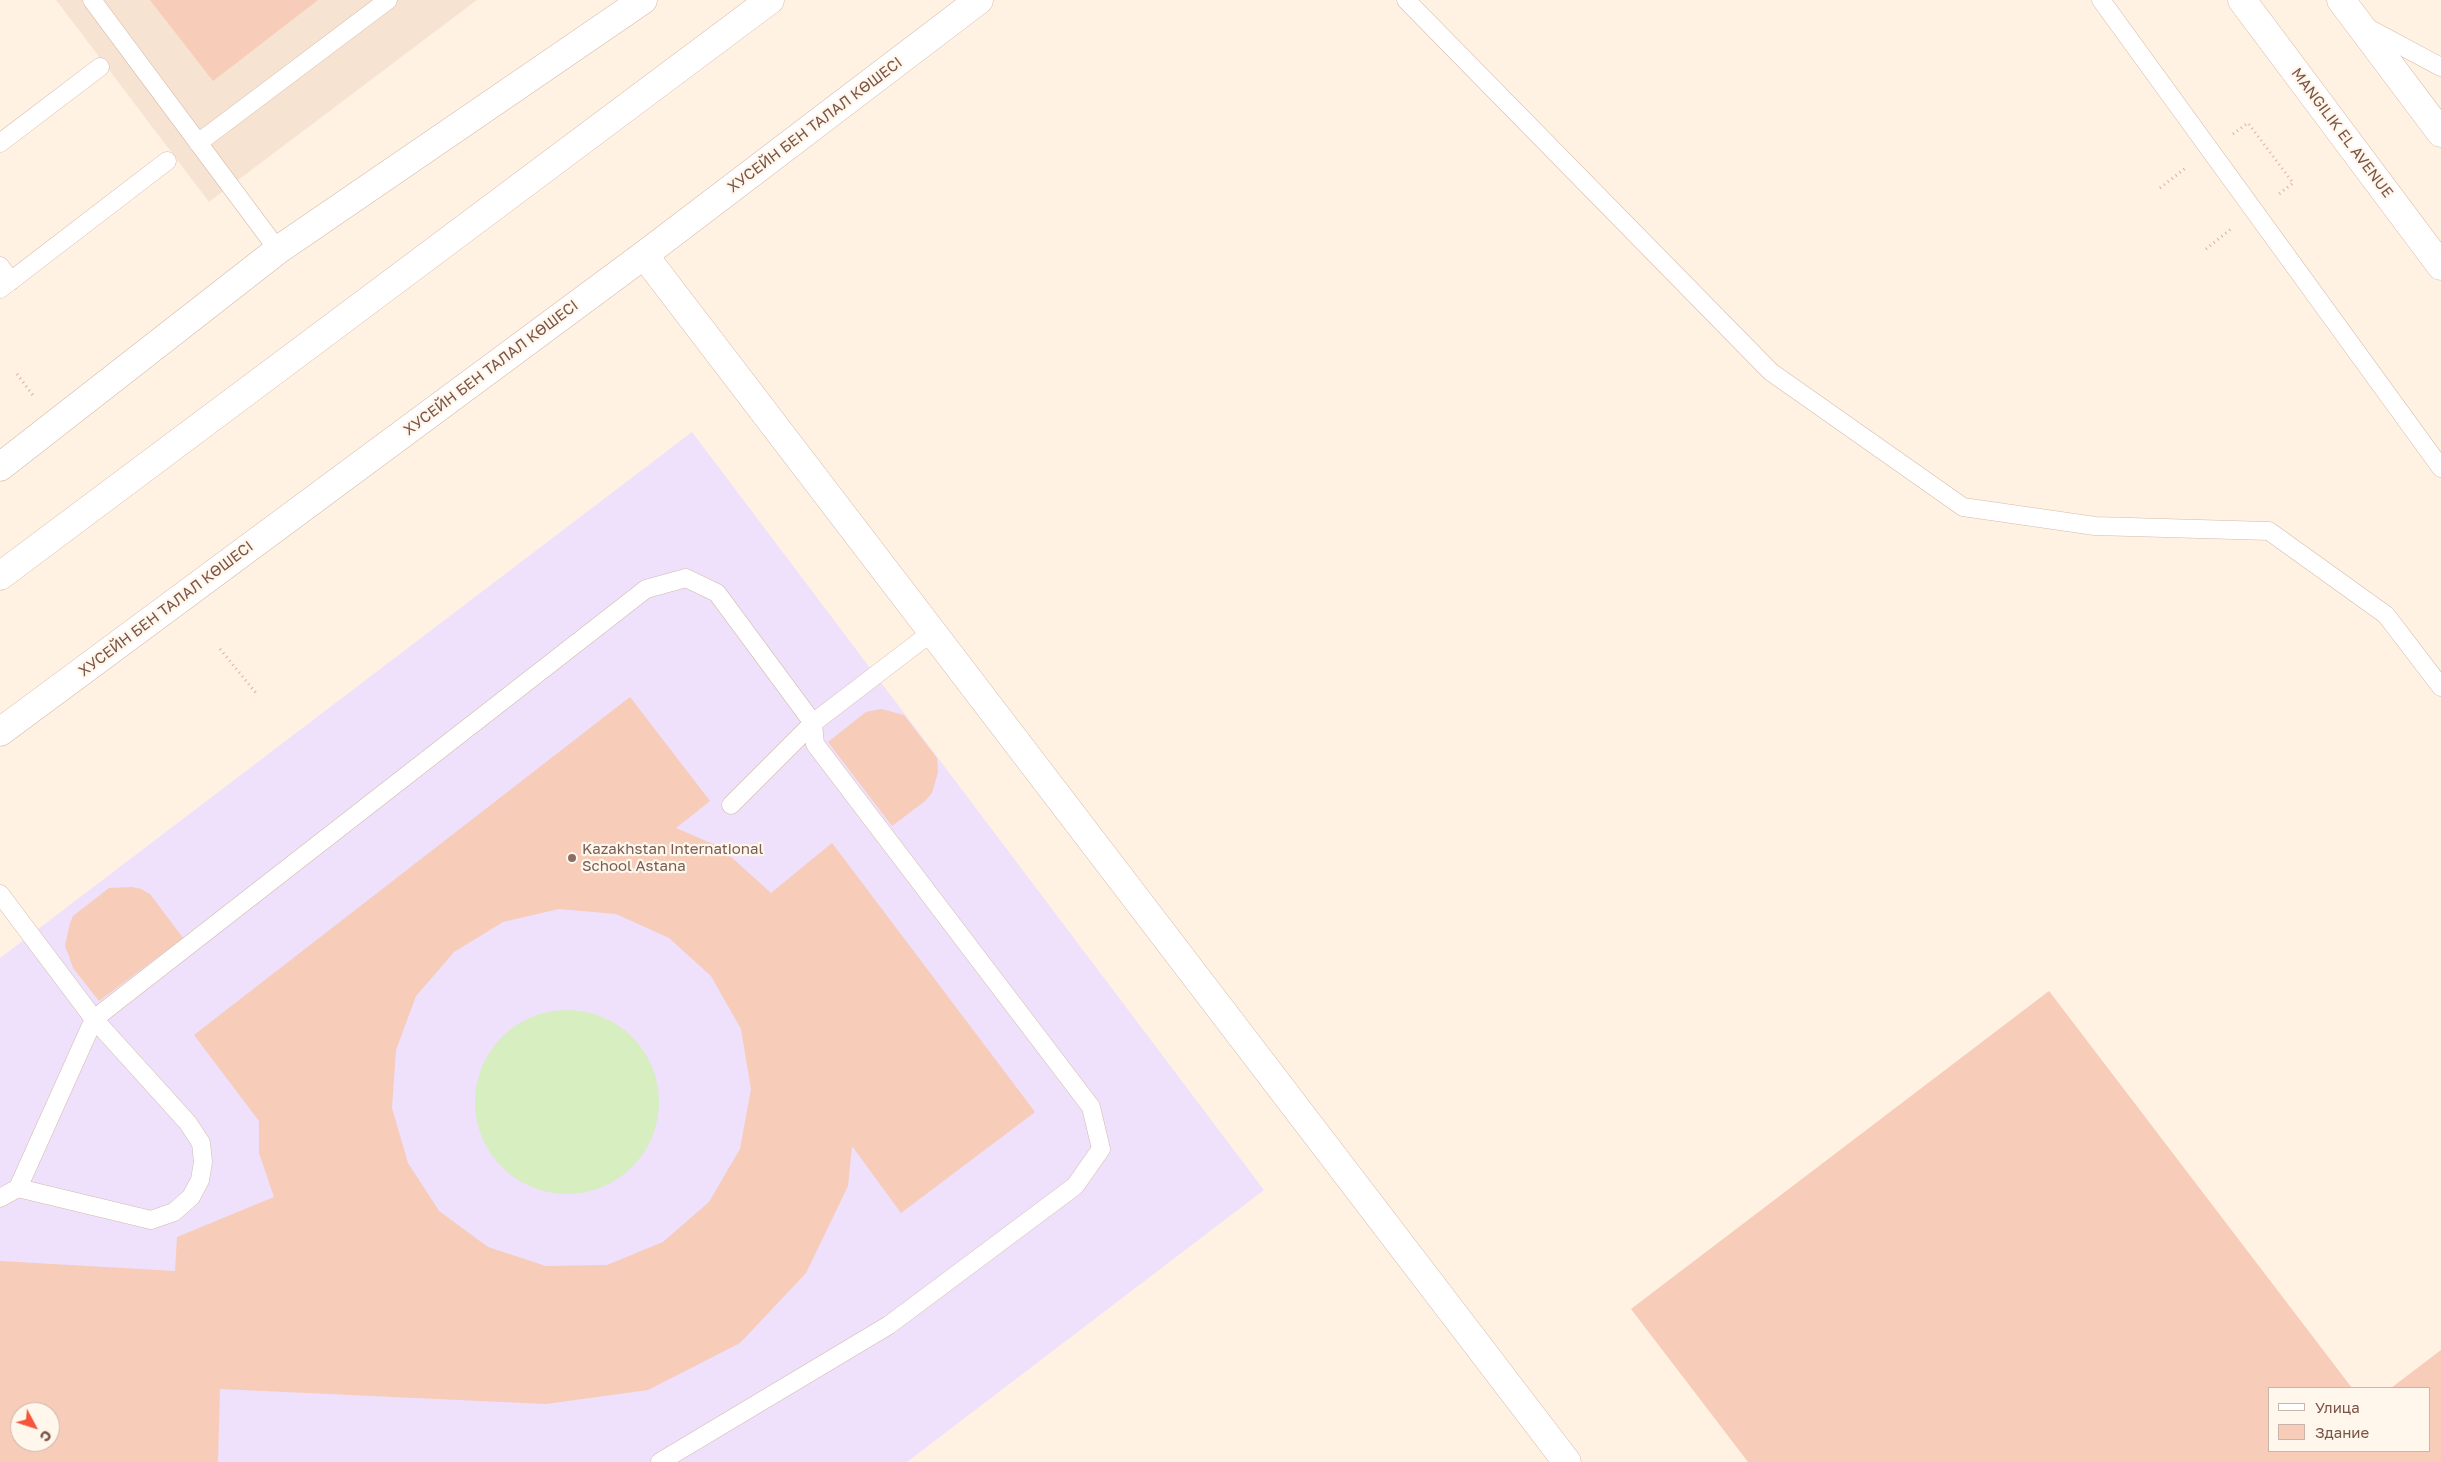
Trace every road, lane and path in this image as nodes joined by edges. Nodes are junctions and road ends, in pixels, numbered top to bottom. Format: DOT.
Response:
graph roads {
  1 [pos="92,0"];
  2 [pos="388,0"];
  3 [pos="643,0"];
  4 [pos="770,0"];
  5 [pos="980,0"];
  6 [pos="1406,0"];
  7 [pos="2101,0"];
  8 [pos="2242,0"];
  9 [pos="2341,0"];
  10 [pos="2357,22"];
  11 [pos="100,67"];
  12 [pos="2441,67"];
  13 [pos="2441,133"];
  14 [pos="2230,136"];
  15 [pos="0,143"];
  16 [pos="198,143"];
  17 [pos="167,162"];
  18 [pos="2188,166"];
  19 [pos="2160,188"];
  20 [pos="2278,195"];
  21 [pos="2233,228"];
  22 [pos="2206,249"];
  23 [pos="278,250"];
  24 [pos="644,255"];
  25 [pos="0,266"];
  26 [pos="2441,266"];
  27 [pos="6,285"];
  28 [pos="0,467"];
  29 [pos="2441,468"];
  30 [pos="0,576"];
  31 [pos="932,632"];
  32 [pos="220,649"];
  33 [pos="2441,687"];
  34 [pos="256,693"];
  35 [pos="813,723"];
  36 [pos="0,732"];
  37 [pos="731,805"];
  38 [pos="0,894"];
  39 [pos="94,1019"];
  40 [pos="18,1188"];
  41 [pos="0,1198"];
  42 [pos="660,1462"];
  43 [pos="1566,1462"];
  1 -- 16 [label="lane"];
  2 -- 16 [label="lane"];
  3 -- 23 [label="street"];
  4 -- 30 [label="street"];
  5 -- 24 [label="street, ХУСЕЙН БЕН ТАЛАЛ КӨШЕСІ"];
  6 -- 33 [label="lane"];
  7 -- 29 [label="lane"];
  8 -- 26 [label="street, MANGILIK EL AVENUE"];
  9 -- 10 [label="street"];
  10 -- 12 [label="lane"];
  10 -- 13 [label="street"];
  11 -- 15 [label="lane"];
  14 -- 20 [label="path"];
  16 -- 23 [label="lane"];
  17 -- 27 [label="lane"];
  18 -- 19 [label="path"];
  21 -- 22 [label="path"];
  23 -- 28 [label="street"];
  24 -- 31 [label="street"];
  24 -- 36 [label="street, ХУСЕЙН БЕН ТАЛАЛ КӨШЕСІ"];
  25 -- 27 [label="lane"];
  31 -- 35 [label="lane"];
  31 -- 43 [label="street"];
  32 -- 34 [label="path"];
  35 -- 37 [label="lane"];
  35 -- 39 [label="lane"];
  35 -- 42 [label="lane"];
  38 -- 39 [label="lane"];
  39 -- 40 [label="lane"];
  39 -- 40 [label="lane"];
  40 -- 41 [label="lane"];
}
